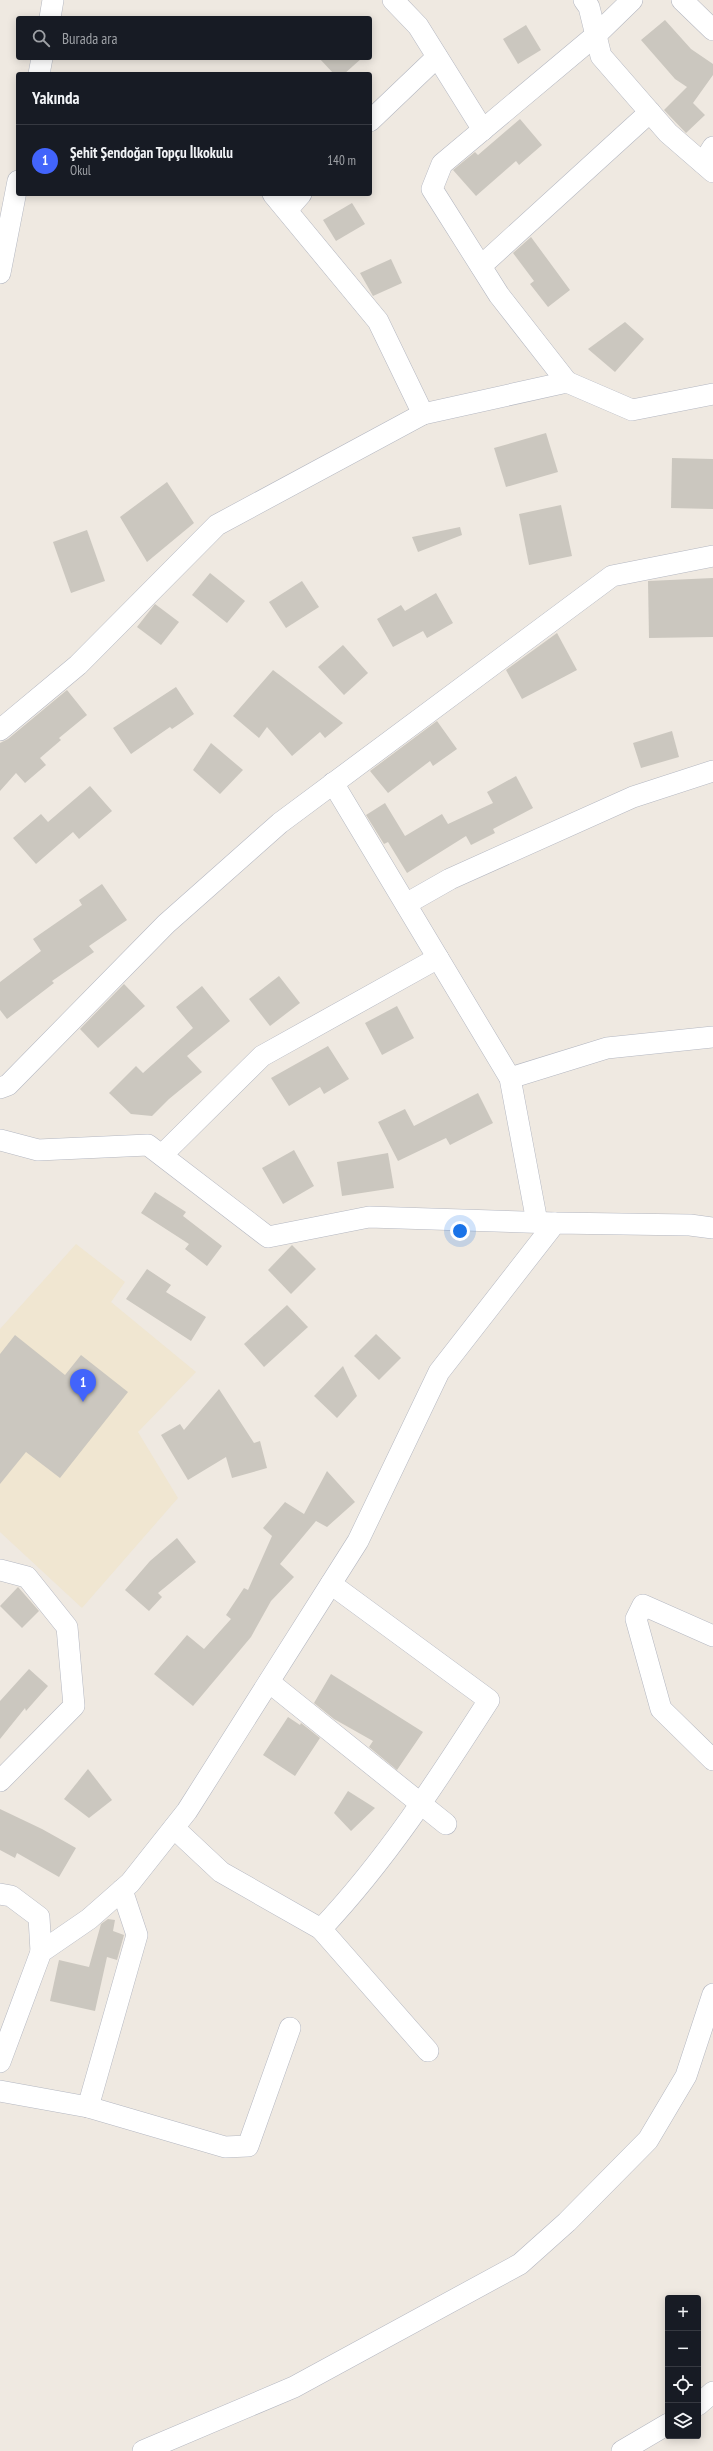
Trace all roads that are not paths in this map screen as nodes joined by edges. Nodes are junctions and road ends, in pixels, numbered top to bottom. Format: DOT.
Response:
graph roads {
  1 [pos="53,0"];
  2 [pos="393,0"];
  3 [pos="584,0"];
  4 [pos="632,0"];
  5 [pos="682,0"];
  6 [pos="50,16"];
  7 [pos="713,30"];
  8 [pos="596,35"];
  9 [pos="437,57"];
  10 [pos="42,60"];
  11 [pos="39,72"];
  12 [pos="650,112"];
  13 [pos="372,119"];
  14 [pos="483,130"];
  15 [pos="710,160"];
  16 [pos="16,191"];
  17 [pos="275,196"];
  18 [pos="299,196"];
  19 [pos="287,210"];
  20 [pos="481,266"];
  21 [pos="0,273"];
  22 [pos="567,382"];
  23 [pos="713,394"];
  24 [pos="423,414"];
  25 [pos="713,556"];
  26 [pos="0,730"];
  27 [pos="713,771"];
  28 [pos="333,783"];
  29 [pos="406,904"];
  30 [pos="438,958"];
  31 [pos="713,1037"];
  32 [pos="510,1078"];
  33 [pos="0,1088"];
  34 [pos="2,1146"];
  35 [pos="162,1155"];
  36 [pos="546,1222"];
  37 [pos="713,1228"];
  38 [pos="0,1570"];
  39 [pos="330,1584"];
  40 [pos="713,1636"];
  41 [pos="269,1682"];
  42 [pos="713,1760"];
  43 [pos="0,1781"];
  44 [pos="422,1805"];
  45 [pos="446,1824"];
  46 [pos="174,1828"];
  47 [pos="122,1890"];
  48 [pos="0,1894"];
  49 [pos="321,1929"];
  50 [pos="41,1952"];
  51 [pos="713,1994"];
  52 [pos="290,2028"];
  53 [pos="428,2051"];
  54 [pos="0,2062"];
  55 [pos="0,2091"];
  56 [pos="88,2107"];
  57 [pos="713,2392"];
  58 [pos="700,2403"];
  59 [pos="665,2426"];
  60 [pos="143,2451"];
  61 [pos="622,2451"];
  1 -- 6 [label="street"];
  2 -- 9 [label="street"];
  3 -- 8 [label="street"];
  4 -- 8 [label="street"];
  5 -- 7 [label="street"];
  8 -- 12 [label="street"];
  8 -- 14 [label="street"];
  9 -- 13 [label="street"];
  9 -- 14 [label="street"];
  10 -- 11 [label="street"];
  12 -- 15 [label="street"];
  12 -- 20 [label="street"];
  14 -- 20 [label="street"];
  16 -- 21 [label="street"];
  17 -- 19 [label="street"];
  18 -- 19 [label="street"];
  19 -- 24 [label="street"];
  20 -- 22 [label="street"];
  22 -- 23 [label="street"];
  22 -- 24 [label="street"];
  24 -- 26 [label="street"];
  25 -- 28 [label="street"];
  27 -- 29 [label="street"];
  28 -- 29 [label="street"];
  28 -- 33 [label="street"];
  29 -- 30 [label="street"];
  30 -- 32 [label="street"];
  30 -- 35 [label="street"];
  31 -- 32 [label="street"];
  32 -- 36 [label="street"];
  34 -- 35 [label="street"];
  35 -- 36 [label="street"];
  36 -- 37 [label="street"];
  36 -- 39 [label="street"];
  38 -- 43 [label="street"];
  39 -- 41 [label="street"];
  39 -- 44 [label="street"];
  40 -- 42 [label="street"];
  41 -- 44 [label="street"];
  41 -- 46 [label="street"];
  44 -- 45 [label="street"];
  44 -- 49 [label="street"];
  46 -- 47 [label="street"];
  46 -- 49 [label="street"];
  47 -- 50 [label="street"];
  47 -- 56 [label="street"];
  48 -- 50 [label="street"];
  49 -- 53 [label="street"];
  50 -- 54 [label="street"];
  51 -- 60 [label="street"];
  52 -- 56 [label="street"];
  55 -- 56 [label="street"];
  57 -- 58 [label="street"];
  59 -- 61 [label="street"];
}
